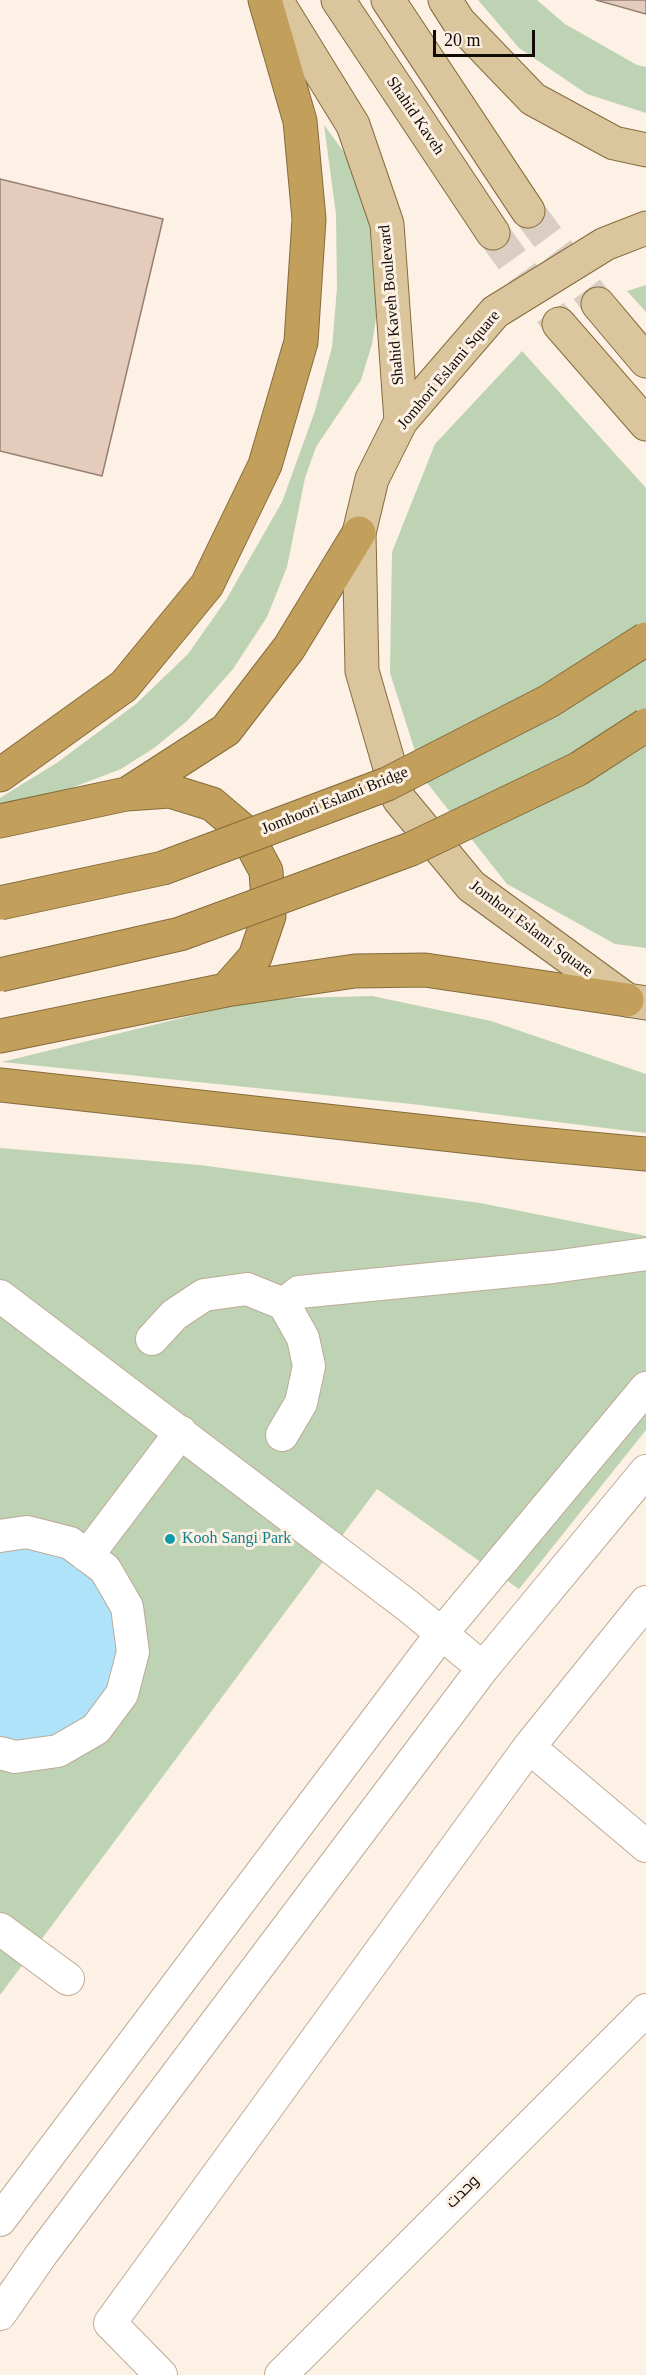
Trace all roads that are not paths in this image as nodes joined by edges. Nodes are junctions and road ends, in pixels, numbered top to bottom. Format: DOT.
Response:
graph roads {
  1 [pos="265,0"];
  2 [pos="276,0"];
  3 [pos="338,0"];
  4 [pos="388,0"];
  5 [pos="445,0"];
  6 [pos="646,150"];
  7 [pos="528,211"];
  8 [pos="646,228"];
  9 [pos="493,233"];
  10 [pos="598,304"];
  11 [pos="559,324"];
  12 [pos="646,361"];
  13 [pos="401,421"];
  14 [pos="646,424"];
  15 [pos="359,533"];
  16 [pos="646,639"];
  17 [pos="646,725"];
  18 [pos="0,775"];
  19 [pos="126,794"];
  20 [pos="0,821"];
  21 [pos="0,903"];
  22 [pos="0,975"];
  23 [pos="226,990"];
  24 [pos="637,1002"];
  25 [pos="0,1036"];
  26 [pos="0,1085"];
  27 [pos="646,1154"];
  28 [pos="646,1254"];
  29 [pos="0,1296"];
  30 [pos="284,1304"];
  31 [pos="152,1339"];
  32 [pos="646,1388"];
  33 [pos="181,1432"];
  34 [pos="282,1435"];
  35 [pos="646,1471"];
  36 [pos="0,1536"];
  37 [pos="87,1556"];
  38 [pos="646,1602"];
  39 [pos="442,1633"];
  40 [pos="483,1668"];
  41 [pos="529,1747"];
  42 [pos="0,1753"];
  43 [pos="646,1846"];
  44 [pos="0,1929"];
  45 [pos="68,1979"];
  46 [pos="646,2010"];
  47 [pos="0,2220"];
  48 [pos="0,2314"];
  49 [pos="161,2375"];
  50 [pos="281,2375"];
  1 -- 18 [label="highway"];
  2 -- 13 [label="main road, Shahid Kaveh Boulevard"];
  3 -- 9 [label="main road, Shahid Kaveh"];
  4 -- 7 [label="main road"];
  5 -- 6 [label="main road"];
  8 -- 13 [label="main road, Jomhori Eslami Square"];
  10 -- 12 [label="main road"];
  11 -- 14 [label="main road"];
  13 -- 15 [label="main road, Jomhori Eslami Square"];
  15 -- 19 [label="highway"];
  15 -- 24 [label="main road, Jomhori Eslami Square"];
  16 -- 21 [label="highway, Jomhoori Eslami Bridge, bridge"];
  17 -- 22 [label="highway, bridge"];
  19 -- 20 [label="highway"];
  19 -- 23 [label="highway"];
  23 -- 24 [label="highway"];
  23 -- 25 [label="highway"];
  26 -- 27 [label="highway"];
  28 -- 30 [label="street"];
  29 -- 33 [label="street"];
  30 -- 31 [label="street"];
  30 -- 34 [label="street"];
  32 -- 39 [label="street"];
  33 -- 37 [label="street"];
  33 -- 39 [label="street"];
  35 -- 40 [label="street"];
  36 -- 37 [label="street"];
  37 -- 42 [label="street"];
  38 -- 41 [label="street"];
  39 -- 40 [label="street"];
  39 -- 47 [label="street"];
  40 -- 48 [label="street"];
  41 -- 43 [label="street"];
  41 -- 49 [label="street"];
  44 -- 45 [label="street"];
  46 -- 50 [label="street, وحدت"];
}
